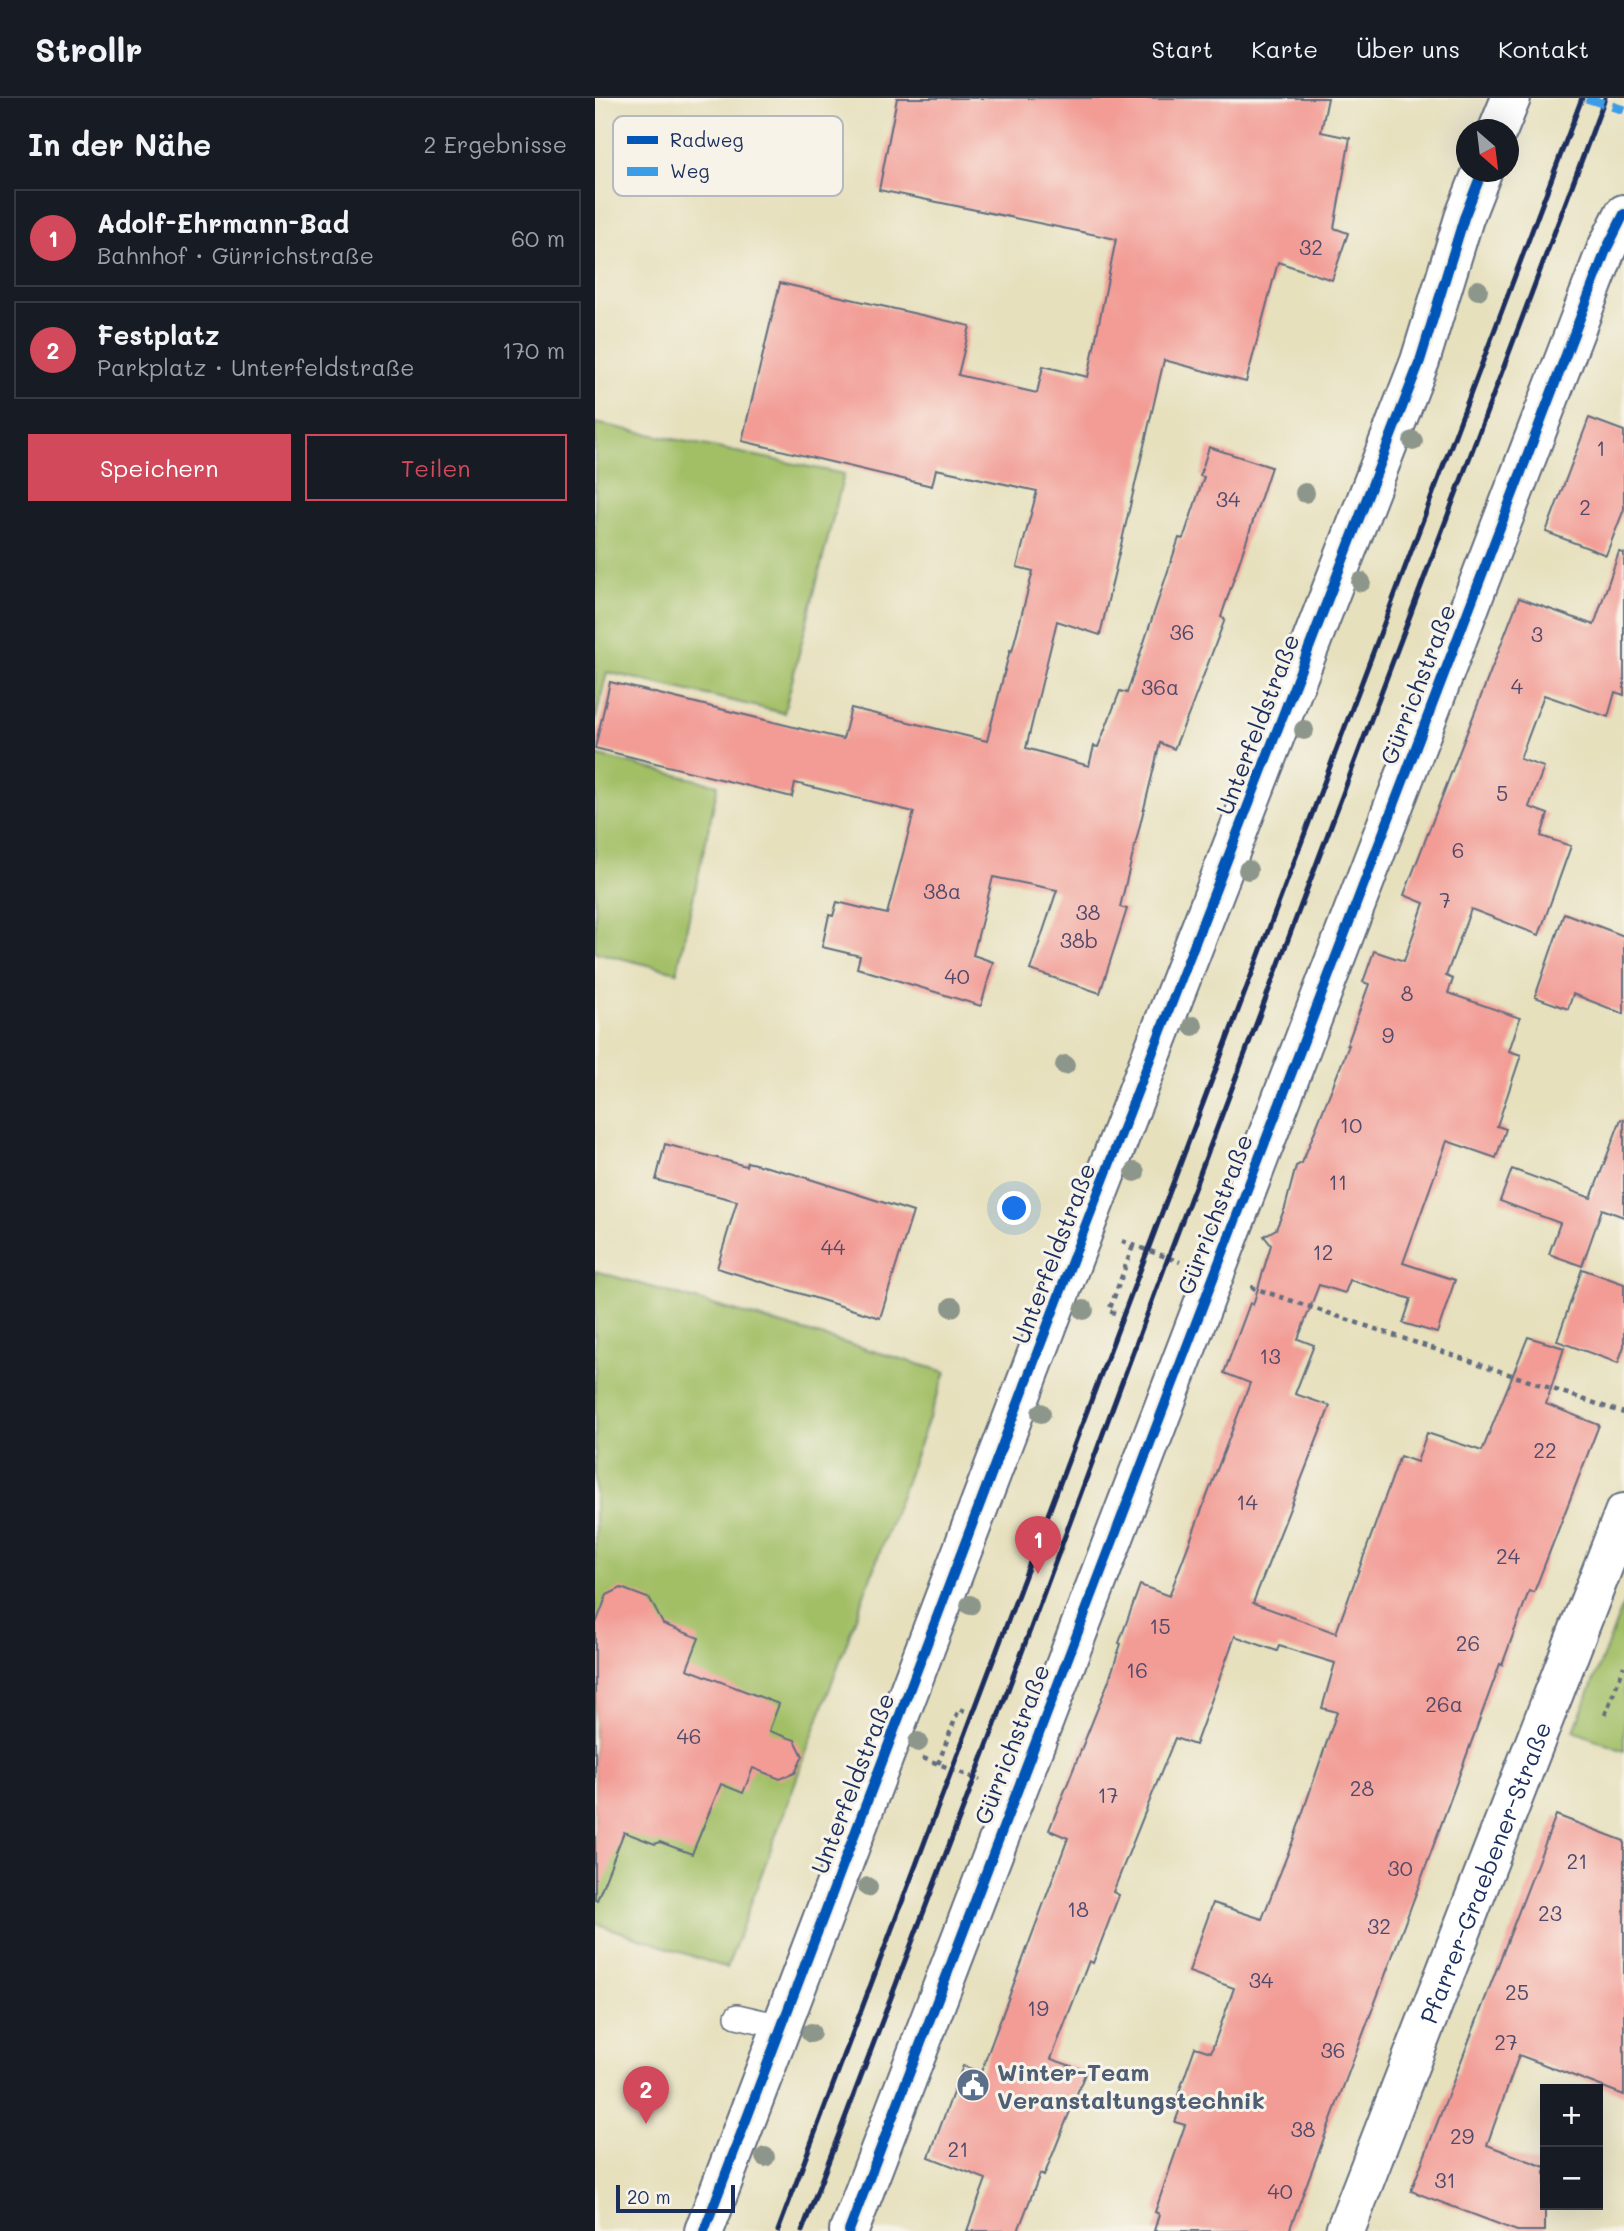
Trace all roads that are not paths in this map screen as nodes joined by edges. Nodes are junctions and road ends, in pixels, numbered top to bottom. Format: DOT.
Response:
graph roads {
  1 [pos="1511,98"];
  2 [pos="1502,119"];
  3 [pos="1478,182"];
  4 [pos="1624,215"];
  5 [pos="1624,1513"];
  6 [pos="737,2017"];
  7 [pos="781,2026"];
  8 [pos="704,2231"];
  9 [pos="849,2231"];
  10 [pos="1345,2231"];
  1 -- 2 [label="street"];
  3 -- 7 [label="street, Unterfeldstraße"];
  4 -- 9 [label="street, Gürrichstraße"];
  5 -- 10 [label="street, Pfarrer-Graebener-Straße"];
  6 -- 7 [label="lane"];
  7 -- 8 [label="street, Unterfeldstraße"];
}
